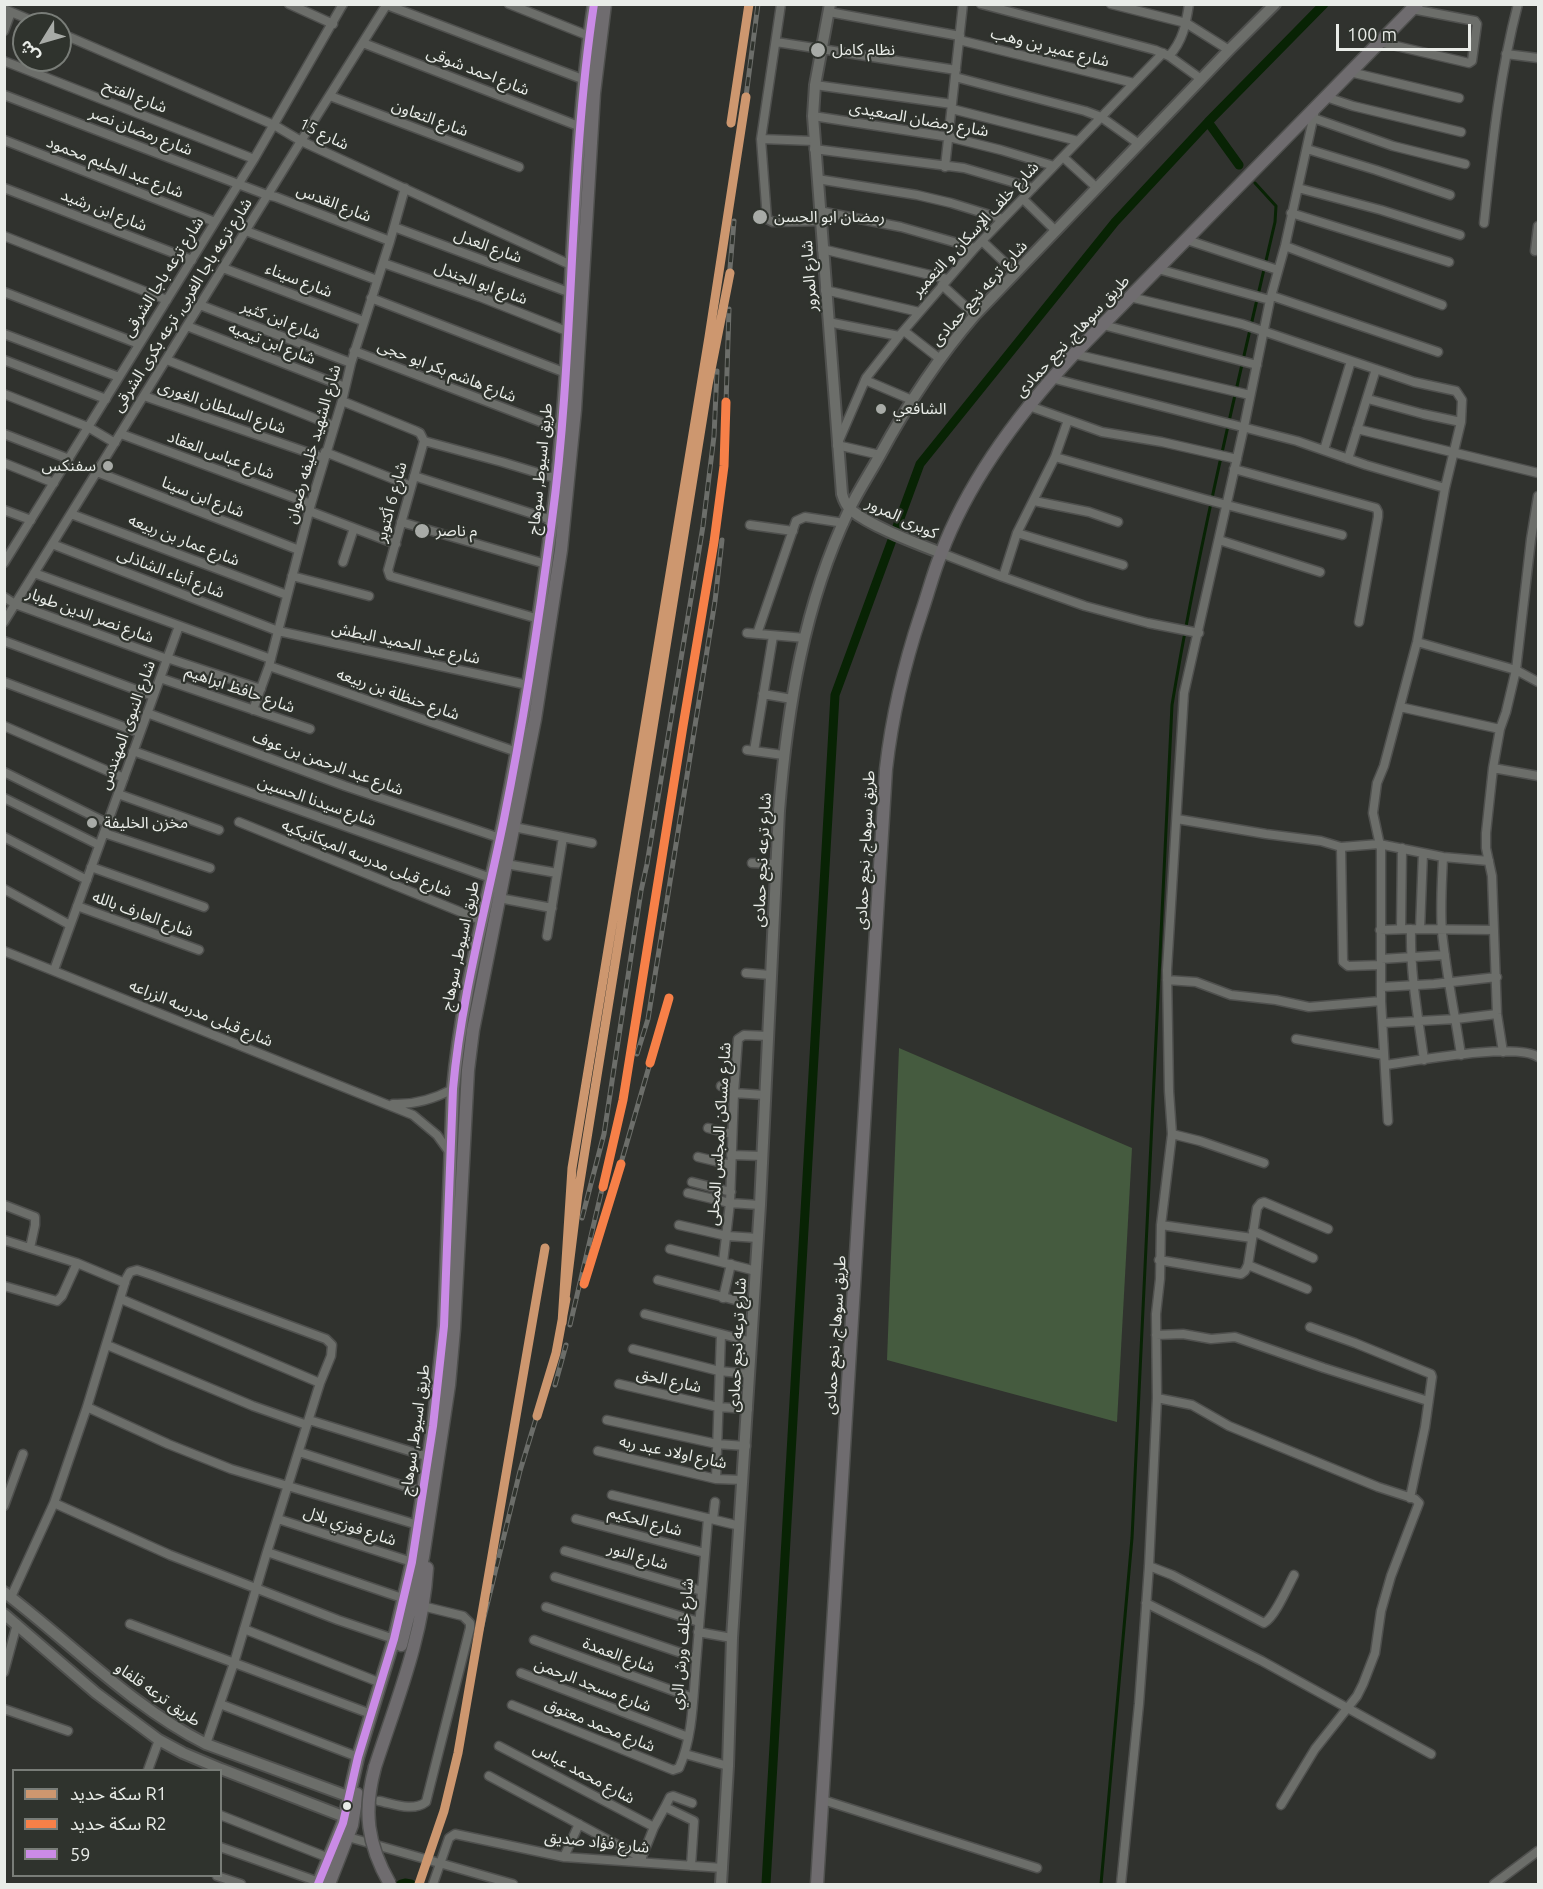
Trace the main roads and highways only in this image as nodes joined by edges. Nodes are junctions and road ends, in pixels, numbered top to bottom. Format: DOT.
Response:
graph roads {
  1 [pos="594,4"];
  2 [pos="605,4"];
  3 [pos="1414,7"];
  4 [pos="583,174"];
  5 [pos="555,549"];
  6 [pos="453,1089"];
  7 [pos="467,1090"];
  8 [pos="425,1518"];
  9 [pos="322,1884"];
  10 [pos="390,1884"];
  11 [pos="817,1884"];
  1 -- 4 [label="main road, طريق اسيوط, سوهاج"];
  2 -- 4 [label="main road, طريق اسيوط, سوهاج"];
  3 -- 11 [label="main road, طريق سوهاج, نجع حمادى"];
  4 -- 5 [label="main road, طريق اسيوط, سوهاج"];
  4 -- 5 [label="main road, طريق اسيوط, سوهاج"];
  5 -- 6 [label="main road, طريق اسيوط, سوهاج"];
  5 -- 7 [label="main road, طريق اسيوط, سوهاج"];
  6 -- 7 [label="main road"];
  6 -- 8 [label="main road, طريق اسيوط, سوهاج"];
  7 -- 8 [label="main road, طريق اسيوط, سوهاج"];
  8 -- 9 [label="main road, طريق اسيوط, سوهاج"];
  8 -- 9 [label="main road, طريق اسيوط, سوهاج"];
  8 -- 10 [label="main road, bridge"];
}
